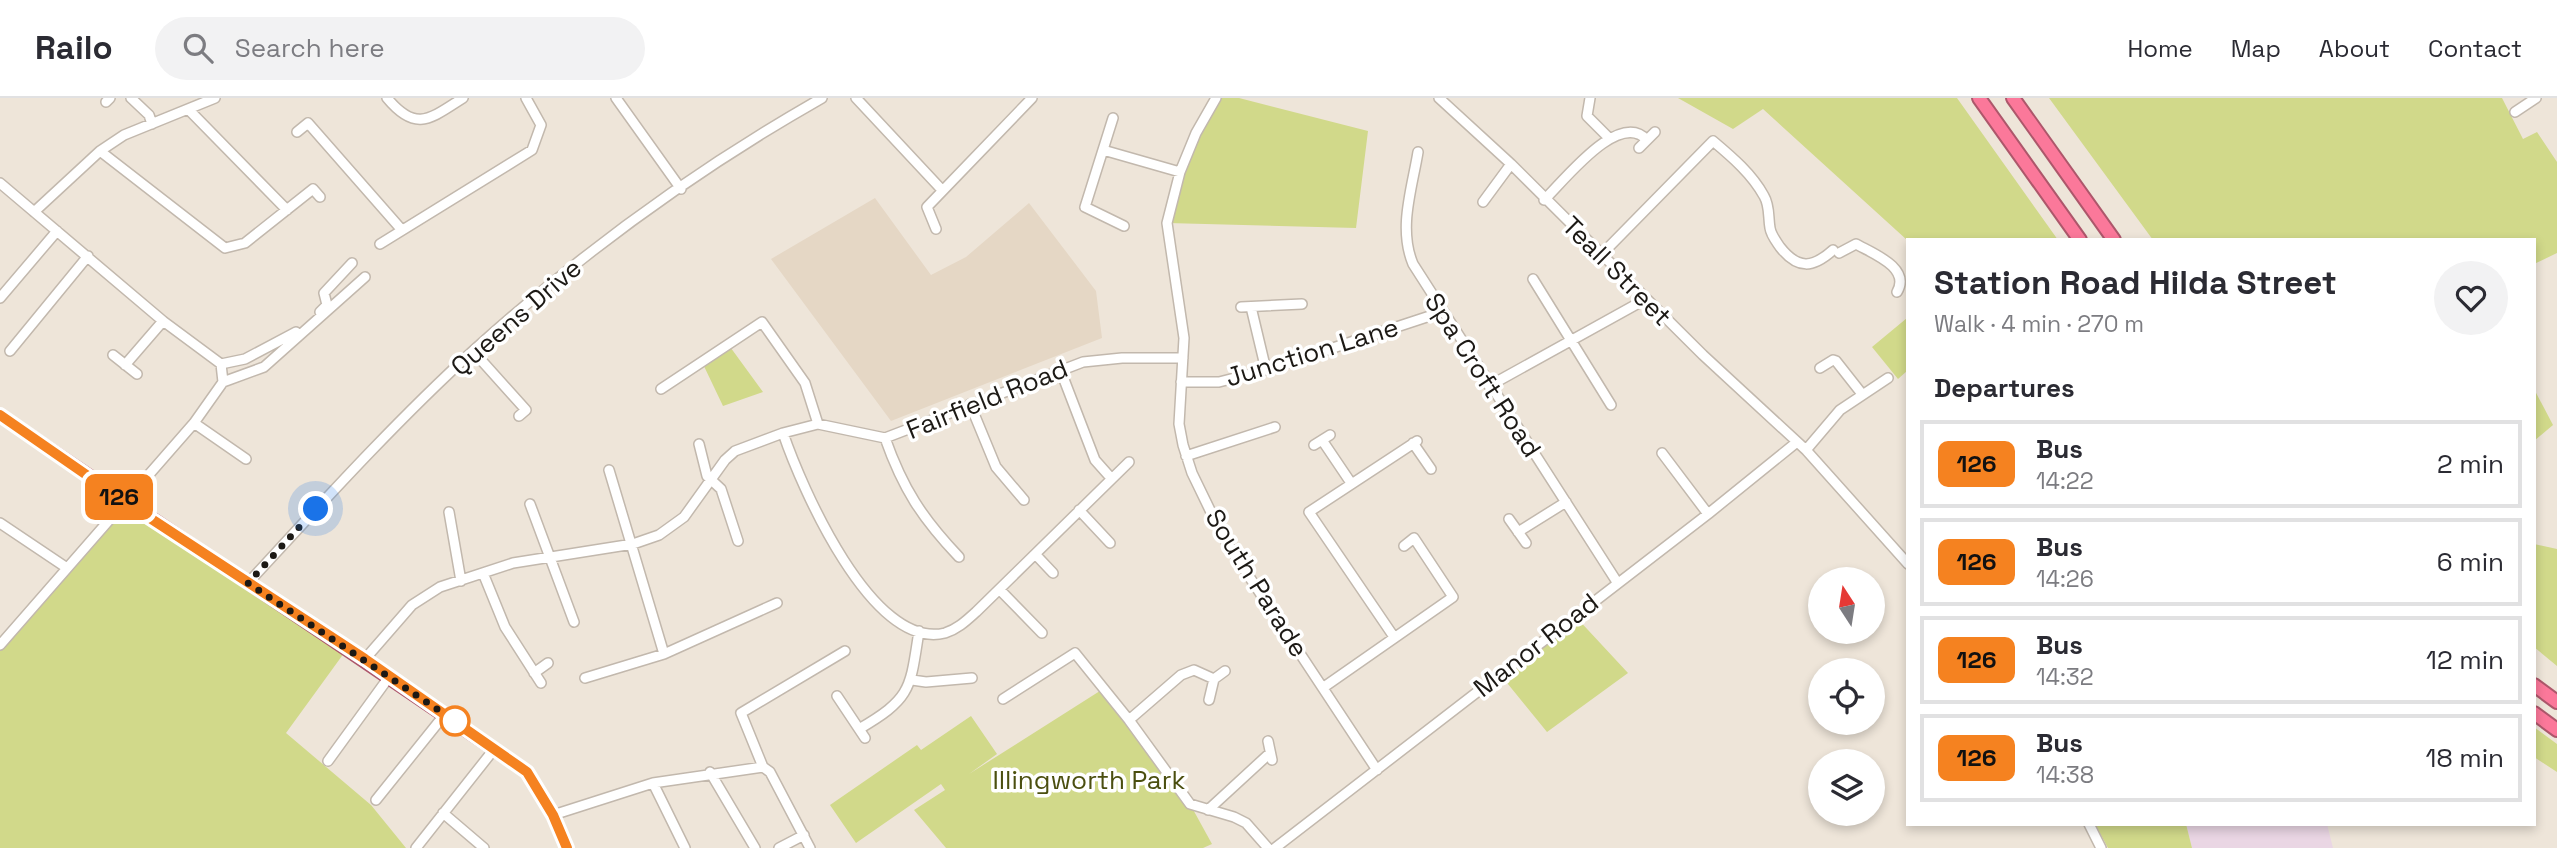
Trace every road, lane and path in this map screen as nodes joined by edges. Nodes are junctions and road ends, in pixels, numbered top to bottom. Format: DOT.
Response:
graph roads {
  1 [pos="131,98"];
  2 [pos="215,98"];
  3 [pos="387,98"];
  4 [pos="463,98"];
  5 [pos="527,98"];
  6 [pos="616,98"];
  7 [pos="856,98"];
  8 [pos="1032,98"];
  9 [pos="1216,98"];
  10 [pos="1439,98"];
  11 [pos="1590,98"];
  12 [pos="1979,98"];
  13 [pos="2013,98"];
  14 [pos="2536,98"];
  15 [pos="819,99"];
  16 [pos="189,110"];
  17 [pos="2515,112"];
  18 [pos="1113,118"];
  19 [pos="152,124"];
  20 [pos="297,132"];
  21 [pos="1655,132"];
  22 [pos="1608,137"];
  23 [pos="1647,140"];
  24 [pos="1639,148"];
  25 [pos="1103,150"];
  26 [pos="100,151"];
  27 [pos="1418,152"];
  28 [pos="1511,164"];
  29 [pos="1180,172"];
  30 [pos="0,183"];
  31 [pos="1480,188"];
  32 [pos="681,189"];
  33 [pos="942,190"];
  34 [pos="320,197"];
  35 [pos="1544,200"];
  36 [pos="287,210"];
  37 [pos="34,212"];
  38 [pos="1124,226"];
  39 [pos="401,229"];
  40 [pos="936,229"];
  41 [pos="57,231"];
  42 [pos="2079,238"];
  43 [pos="2113,238"];
  44 [pos="1828,239"];
  45 [pos="380,244"];
  46 [pos="1838,253"];
  47 [pos="1601,254"];
  48 [pos="88,256"];
  49 [pos="352,263"];
  50 [pos="365,277"];
  51 [pos="1533,279"];
  52 [pos="1897,292"];
  53 [pos="0,298"];
  54 [pos="1646,299"];
  55 [pos="1302,304"];
  56 [pos="1442,312"];
  57 [pos="163,321"];
  58 [pos="1571,340"];
  59 [pos="10,351"];
  60 [pos="473,351"];
  61 [pos="113,355"];
  62 [pos="1183,358"];
  63 [pos="221,364"];
  64 [pos="125,365"];
  65 [pos="1820,368"];
  66 [pos="1060,369"];
  67 [pos="1266,370"];
  68 [pos="137,374"];
  69 [pos="1888,378"];
  70 [pos="223,382"];
  71 [pos="1181,382"];
  72 [pos="1489,386"];
  73 [pos="661,389"];
  74 [pos="1862,394"];
  75 [pos="970,404"];
  76 [pos="1611,405"];
  77 [pos="0,415"];
  78 [pos="519,416"];
  79 [pos="194,423"];
  80 [pos="818,424"];
  81 [pos="1275,427"];
  82 [pos="783,433"];
  83 [pos="885,439"];
  84 [pos="1322,440"];
  85 [pos="1797,442"];
  86 [pos="699,444"];
  87 [pos="1806,450"];
  88 [pos="1662,453"];
  89 [pos="1186,456"];
  90 [pos="246,459"];
  91 [pos="1129,462"];
  92 [pos="609,470"];
  93 [pos="1431,470"];
  94 [pos="1111,478"];
  95 [pos="713,480"];
  96 [pos="1352,483"];
  97 [pos="1024,500"];
  98 [pos="1566,502"];
  99 [pos="127,503"];
  100 [pos="530,505"];
  101 [pos="1079,510"];
  102 [pos="449,512"];
  103 [pos="1708,514"];
  104 [pos="1509,519"];
  105 [pos="0,523"];
  106 [pos="1518,532"];
  107 [pos="738,541"];
  108 [pos="1110,543"];
  109 [pos="1525,543"];
  110 [pos="633,544"];
  111 [pos="1404,546"];
  112 [pos="1036,555"];
  113 [pos="548,557"];
  114 [pos="959,557"];
  115 [pos="1906,562"];
  116 [pos="66,568"];
  117 [pos="483,573"];
  118 [pos="1053,573"];
  119 [pos="461,580"];
  120 [pos="1617,582"];
  121 [pos="248,583"];
  122 [pos="1000,590"];
  123 [pos="777,603"];
  124 [pos="734,610"];
  125 [pos="738,621"];
  126 [pos="574,622"];
  127 [pos="919,631"];
  128 [pos="1042,633"];
  129 [pos="1394,637"];
  130 [pos="0,645"];
  131 [pos="845,651"];
  132 [pos="664,654"];
  133 [pos="365,659"];
  134 [pos="548,663"];
  135 [pos="1225,671"];
  136 [pos="534,673"];
  137 [pos="389,677"];
  138 [pos="585,678"];
  139 [pos="972,678"];
  140 [pos="1214,679"];
  141 [pos="912,680"];
  142 [pos="541,683"];
  143 [pos="2536,686"];
  144 [pos="1324,687"];
  145 [pos="837,696"];
  146 [pos="1003,699"];
  147 [pos="1209,700"];
  148 [pos="2557,702"];
  149 [pos="445,714"];
  150 [pos="2536,714"];
  151 [pos="1129,720"];
  152 [pos="859,729"];
  153 [pos="2557,730"];
  154 [pos="865,738"];
  155 [pos="1268,741"];
  156 [pos="495,748"];
  157 [pos="328,761"];
  158 [pos="763,766"];
  159 [pos="1377,770"];
  160 [pos="710,772"];
  161 [pos="653,783"];
  162 [pos="376,800"];
  163 [pos="1208,810"];
  164 [pos="443,813"];
  165 [pos="553,815"];
  166 [pos="2090,826"];
  167 [pos="804,835"];
  168 [pos="416,848"];
  169 [pos="484,848"];
  170 [pos="567,848"];
  171 [pos="685,848"];
  172 [pos="755,848"];
  173 [pos="779,848"];
  174 [pos="810,848"];
  175 [pos="1268,848"];
  176 [pos="1275,848"];
  177 [pos="2101,848"];
  1 -- 19 [label="street"];
  2 -- 16 [label="street"];
  3 -- 4 [label="street"];
  5 -- 39 [label="street"];
  6 -- 32 [label="street"];
  7 -- 33 [label="street"];
  8 -- 33 [label="street"];
  9 -- 29 [label="street, South Parade"];
  10 -- 28 [label="street, Teall Street"];
  11 -- 22 [label="street"];
  12 -- 42 [label="highway"];
  13 -- 43 [label="highway"];
  14 -- 17 [label="street"];
  15 -- 32 [label="street, Queens Drive"];
  16 -- 19 [label="street"];
  16 -- 36 [label="street"];
  18 -- 25 [label="street"];
  19 -- 26 [label="street"];
  20 -- 39 [label="street"];
  21 -- 23 [label="street"];
  22 -- 23 [label="street"];
  22 -- 35 [label="street"];
  23 -- 24 [label="street"];
  25 -- 29 [label="street"];
  25 -- 38 [label="street"];
  26 -- 36 [label="street"];
  26 -- 37 [label="street"];
  27 -- 56 [label="street, Spa Croft Road"];
  28 -- 31 [label="street"];
  28 -- 35 [label="street, Teall Street"];
  29 -- 62 [label="street, South Parade"];
  30 -- 37 [label="street"];
  32 -- 60 [label="street, Queens Drive"];
  33 -- 40 [label="street"];
  34 -- 36 [label="street"];
  35 -- 47 [label="street, Teall Street"];
  37 -- 41 [label="street"];
  39 -- 45 [label="street"];
  41 -- 48 [label="street"];
  41 -- 53 [label="street"];
  44 -- 46 [label="street"];
  46 -- 47 [label="street"];
  46 -- 52 [label="street"];
  47 -- 54 [label="street, Teall Street"];
  48 -- 57 [label="street"];
  48 -- 59 [label="street"];
  49 -- 63 [label="street"];
  50 -- 70 [label="street"];
  51 -- 58 [label="street"];
  54 -- 58 [label="street"];
  54 -- 85 [label="street, Teall Street"];
  55 -- 67 [label="street"];
  56 -- 67 [label="street, Junction Lane"];
  56 -- 72 [label="street, Spa Croft Road"];
  57 -- 63 [label="street"];
  57 -- 64 [label="street"];
  58 -- 72 [label="street"];
  58 -- 76 [label="street"];
  60 -- 78 [label="street"];
  60 -- 121 [label="street, Queens Drive"];
  61 -- 64 [label="street"];
  62 -- 66 [label="street, Fairfield Road"];
  62 -- 71 [label="street, South Parade"];
  63 -- 70 [label="street"];
  64 -- 68 [label="street"];
  65 -- 74 [label="street"];
  66 -- 75 [label="street, Fairfield Road"];
  66 -- 94 [label="street"];
  67 -- 71 [label="street, Junction Lane"];
  69 -- 74 [label="street"];
  70 -- 79 [label="street"];
  71 -- 89 [label="street, South Parade"];
  72 -- 98 [label="street, Spa Croft Road"];
  73 -- 80 [label="street"];
  74 -- 87 [label="street"];
  75 -- 83 [label="street, Fairfield Road"];
  75 -- 97 [label="street"];
  77 -- 99 [label="main road"];
  79 -- 90 [label="street"];
  79 -- 99 [label="street"];
  80 -- 82 [label="street, Fairfield Road"];
  80 -- 83 [label="street, Fairfield Road"];
  81 -- 89 [label="street"];
  82 -- 95 [label="street, Fairfield Road"];
  82 -- 127 [label="street"];
  83 -- 114 [label="street"];
  84 -- 96 [label="street"];
  85 -- 87 [label="street, Teall Street"];
  85 -- 103 [label="street, Manor Road"];
  86 -- 95 [label="street"];
  87 -- 115 [label="street, Teall Street"];
  88 -- 103 [label="street"];
  89 -- 144 [label="street, South Parade"];
  91 -- 94 [label="street"];
  92 -- 110 [label="street"];
  93 -- 96 [label="street"];
  94 -- 101 [label="street"];
  95 -- 107 [label="street"];
  95 -- 110 [label="street, Fairfield Road"];
  96 -- 129 [label="street"];
  98 -- 106 [label="street"];
  98 -- 120 [label="street, Spa Croft Road"];
  99 -- 116 [label="street"];
  99 -- 121 [label="main road"];
  100 -- 113 [label="street"];
  101 -- 108 [label="street"];
  101 -- 112 [label="street"];
  102 -- 119 [label="street"];
  103 -- 120 [label="street, Manor Road"];
  104 -- 106 [label="street"];
  105 -- 116 [label="street"];
  106 -- 109 [label="street"];
  110 -- 113 [label="street, Fairfield Road"];
  110 -- 132 [label="street"];
  111 -- 129 [label="street"];
  112 -- 118 [label="street"];
  112 -- 122 [label="street"];
  113 -- 117 [label="street, Fairfield Road"];
  113 -- 126 [label="street"];
  116 -- 130 [label="street"];
  117 -- 119 [label="street, Fairfield Road"];
  117 -- 136 [label="street"];
  119 -- 133 [label="street, Fairfield Road"];
  120 -- 159 [label="street, Manor Road"];
  121 -- 133 [label="main road"];
  122 -- 127 [label="street"];
  122 -- 128 [label="street"];
  123 -- 125 [label="street"];
  124 -- 125 [label="street"];
  125 -- 132 [label="street"];
  127 -- 141 [label="street"];
  129 -- 144 [label="street"];
  131 -- 158 [label="street"];
  132 -- 138 [label="street"];
  133 -- 137 [label="main road"];
  134 -- 136 [label="street"];
  135 -- 140 [label="street"];
  136 -- 142 [label="street"];
  137 -- 149 [label="main road"];
  137 -- 157 [label="street"];
  139 -- 141 [label="street"];
  140 -- 147 [label="street"];
  140 -- 151 [label="street"];
  141 -- 152 [label="street"];
  143 -- 148 [label="highway"];
  144 -- 159 [label="street, South Parade"];
  145 -- 152 [label="street"];
  146 -- 151 [label="street"];
  149 -- 156 [label="main road"];
  149 -- 162 [label="street"];
  150 -- 153 [label="highway"];
  151 -- 163 [label="street"];
  152 -- 154 [label="street"];
  155 -- 163 [label="street"];
  156 -- 164 [label="street"];
  156 -- 165 [label="main road"];
  158 -- 160 [label="street"];
  158 -- 167 [label="street"];
  159 -- 176 [label="street, Manor Road"];
  160 -- 161 [label="street"];
  160 -- 172 [label="street"];
  161 -- 165 [label="street"];
  161 -- 171 [label="street"];
  163 -- 175 [label="street"];
  164 -- 168 [label="street"];
  164 -- 169 [label="street"];
  165 -- 170 [label="main road"];
  166 -- 177 [label="street"];
  167 -- 173 [label="street"];
  167 -- 174 [label="street"];
}
